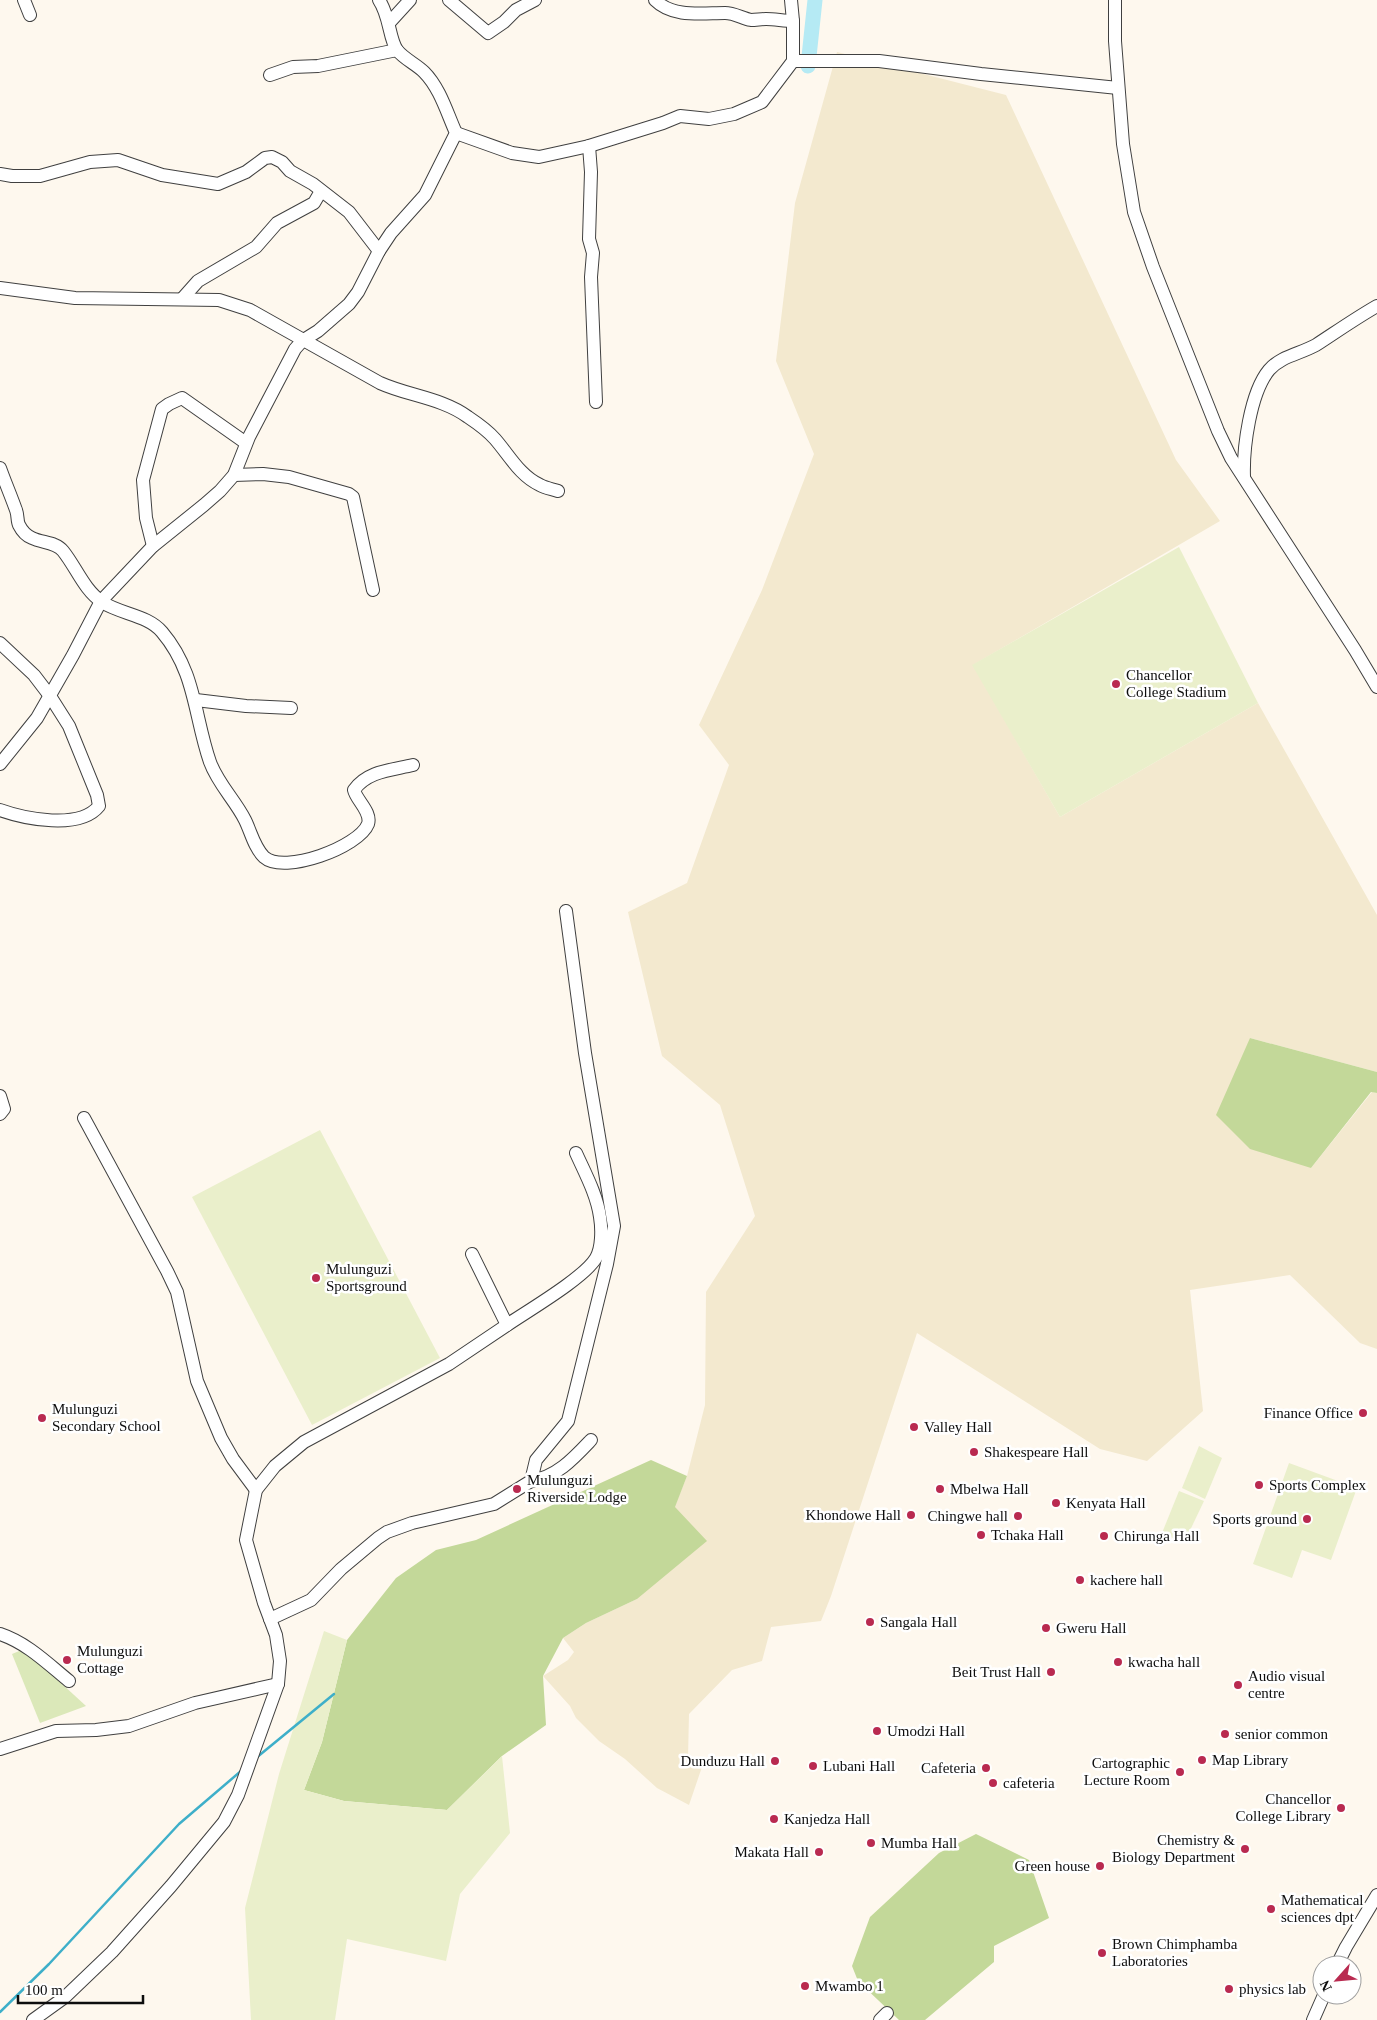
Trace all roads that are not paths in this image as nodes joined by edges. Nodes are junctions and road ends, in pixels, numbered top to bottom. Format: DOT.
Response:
graph roads {
  1 [pos="24,0"];
  2 [pos="379,0"];
  3 [pos="410,0"];
  4 [pos="449,0"];
  5 [pos="535,0"];
  6 [pos="655,0"];
  7 [pos="791,0"];
  8 [pos="1115,0"];
  9 [pos="30,14"];
  10 [pos="793,21"];
  11 [pos="389,23"];
  12 [pos="397,50"];
  13 [pos="793,61"];
  14 [pos="270,75"];
  15 [pos="1118,88"];
  16 [pos="456,133"];
  17 [pos="589,146"];
  18 [pos="0,174"];
  19 [pos="321,191"];
  20 [pos="379,251"];
  21 [pos="0,288"];
  22 [pos="182,298"];
  23 [pos="1377,306"];
  24 [pos="302,340"];
  25 [pos="596,402"];
  26 [pos="246,443"];
  27 [pos="0,468"];
  28 [pos="234,475"];
  29 [pos="1244,480"];
  30 [pos="558,491"];
  31 [pos="153,546"];
  32 [pos="373,590"];
  33 [pos="101,601"];
  34 [pos="0,643"];
  35 [pos="1377,687"];
  36 [pos="50,696"];
  37 [pos="196,700"];
  38 [pos="291,708"];
  39 [pos="0,764"];
  40 [pos="413,765"];
  41 [pos="0,810"];
  42 [pos="566,911"];
  43 [pos="0,1096"];
  44 [pos="0,1114"];
  45 [pos="84,1118"];
  46 [pos="576,1153"];
  47 [pos="472,1254"];
  48 [pos="507,1325"];
  49 [pos="591,1440"];
  50 [pos="531,1480"];
  51 [pos="256,1490"];
  52 [pos="270,1619"];
  53 [pos="0,1634"];
  54 [pos="69,1681"];
  55 [pos="278,1684"];
  56 [pos="0,1749"];
  57 [pos="1377,1895"];
  58 [pos="1342,1955"];
  59 [pos="1320,2005"];
  60 [pos="32,2020"];
  61 [pos="1313,2020"];
  1 -- 9 [label="street"];
  2 -- 11 [label="street"];
  3 -- 11 [label="street"];
  4 -- 5 [label="street"];
  6 -- 10 [label="street"];
  7 -- 10 [label="street"];
  8 -- 15 [label="street"];
  10 -- 13 [label="street"];
  11 -- 12 [label="street"];
  12 -- 14 [label="street"];
  12 -- 16 [label="street"];
  13 -- 15 [label="street"];
  13 -- 17 [label="street"];
  15 -- 29 [label="street"];
  16 -- 17 [label="street"];
  16 -- 20 [label="street"];
  17 -- 25 [label="street"];
  18 -- 19 [label="street"];
  19 -- 20 [label="street"];
  19 -- 22 [label="street"];
  20 -- 24 [label="street"];
  21 -- 22 [label="street"];
  22 -- 24 [label="street"];
  23 -- 29 [label="street"];
  24 -- 26 [label="street"];
  24 -- 30 [label="street"];
  26 -- 28 [label="street"];
  26 -- 31 [label="street"];
  27 -- 33 [label="street"];
  28 -- 31 [label="street"];
  28 -- 32 [label="street"];
  29 -- 35 [label="street"];
  31 -- 33 [label="street"];
  33 -- 36 [label="street"];
  33 -- 37 [label="street"];
  34 -- 36 [label="street"];
  36 -- 39 [label="street"];
  36 -- 41 [label="street"];
  37 -- 38 [label="street"];
  37 -- 40 [label="street"];
  42 -- 50 [label="street"];
  43 -- 44 [label="street"];
  45 -- 51 [label="street"];
  46 -- 48 [label="street"];
  47 -- 48 [label="street"];
  48 -- 51 [label="street"];
  49 -- 50 [label="street"];
  50 -- 52 [label="street"];
  51 -- 52 [label="street"];
  52 -- 55 [label="street"];
  53 -- 54 [label="street"];
  55 -- 56 [label="street"];
  55 -- 60 [label="street"];
  57 -- 58 [label="street"];
  59 -- 61 [label="street"];
}
